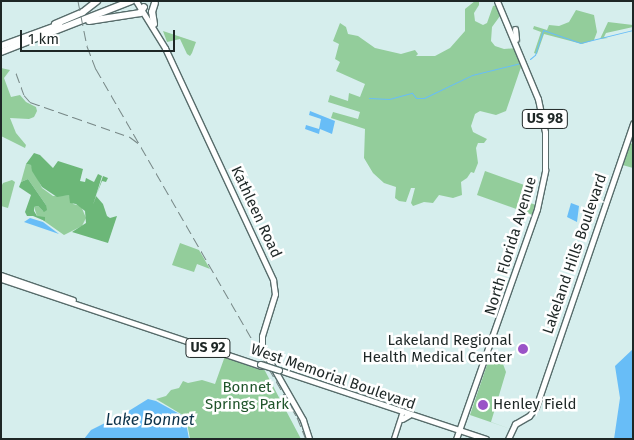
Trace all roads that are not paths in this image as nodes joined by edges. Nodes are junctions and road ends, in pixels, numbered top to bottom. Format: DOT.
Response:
graph roads {
  1 [pos="97,1"];
  2 [pos="119,1"];
  3 [pos="131,1"];
  4 [pos="498,1"];
  5 [pos="156,2"];
  6 [pos="142,6"];
  7 [pos="154,24"];
  8 [pos="512,31"];
  9 [pos="31,35"];
  10 [pos="22,44"];
  11 [pos="1,46"];
  12 [pos="1,52"];
  13 [pos="526,66"];
  14 [pos="533,82"];
  15 [pos="633,123"];
  16 [pos="533,221"];
  17 [pos="531,232"];
  18 [pos="257,245"];
  19 [pos="523,251"];
  20 [pos="263,253"];
  21 [pos="1,275"];
  22 [pos="1,279"];
  23 [pos="99,311"];
  24 [pos="159,330"];
  25 [pos="264,330"];
  26 [pos="218,350"];
  27 [pos="261,365"];
  28 [pos="481,372"];
  29 [pos="472,397"];
  30 [pos="403,412"];
  31 [pos="466,418"];
  32 [pos="459,434"];
  33 [pos="310,439"];
  34 [pos="395,439"];
  35 [pos="479,439"];
  36 [pos="486,439"];
  37 [pos="509,439"];
  1 -- 9 [label="highway"];
  2 -- 9 [label="highway"];
  3 -- 10 [label="highway"];
  4 -- 8 [label="main road, US 98"];
  5 -- 6 [label="highway"];
  5 -- 7 [label="highway"];
  6 -- 7 [label="main road, Kathleen Road"];
  6 -- 10 [label="highway"];
  6 -- 18 [label="main road, Kathleen Road"];
  7 -- 20 [label="main road, Kathleen Road"];
  8 -- 13 [label="main road, North Florida Avenue / US 98"];
  8 -- 13 [label="main road, North Florida Avenue / US 98"];
  9 -- 11 [label="highway"];
  10 -- 12 [label="highway"];
  13 -- 14 [label="main road, North Florida Avenue / US 98"];
  14 -- 16 [label="main road, North Florida Avenue / US 98"];
  14 -- 17 [label="main road, North Florida Avenue / US 98"];
  15 -- 37 [label="main road, Lakeland Hills Boulevard"];
  16 -- 17 [label="main road"];
  16 -- 19 [label="main road, North Florida Avenue / US 98"];
  17 -- 19 [label="main road, North Florida Avenue / US 98"];
  18 -- 20 [label="main road"];
  18 -- 25 [label="main road, Kathleen Road"];
  19 -- 28 [label="main road, North Florida Avenue / US 98"];
  19 -- 28 [label="main road, North Florida Avenue / US 98"];
  20 -- 25 [label="main road, Kathleen Road"];
  21 -- 23 [label="main road, US 92"];
  22 -- 23 [label="main road, West Memorial Boulevard / US 92"];
  23 -- 24 [label="main road, West Memorial Boulevard / US 92"];
  23 -- 24 [label="main road, West Memorial Boulevard / US 92"];
  24 -- 26 [label="main road, West Memorial Boulevard / US 92"];
  24 -- 26 [label="main road, West Memorial Boulevard / US 92"];
  25 -- 33 [label="main road, Kathleen Road"];
  25 -- 33 [label="main road, Kathleen Road"];
  26 -- 27 [label="main road, West Memorial Boulevard / US 92"];
  26 -- 27 [label="main road, West Memorial Boulevard / US 92"];
  27 -- 30 [label="main road, West Memorial Boulevard / US 92, bridge"];
  28 -- 29 [label="main road, North Florida Avenue / US 98"];
  28 -- 31 [label="main road, North Florida Avenue / US 98"];
  29 -- 31 [label="main road"];
  29 -- 32 [label="main road, North Florida Avenue / US 98"];
  30 -- 32 [label="main road, West Memorial Boulevard / US 92"];
  30 -- 34 [label="main road"];
  31 -- 32 [label="main road, North Florida Avenue / US 98"];
  32 -- 35 [label="main road, US 92"];
  32 -- 36 [label="main road, US 92"];
}
